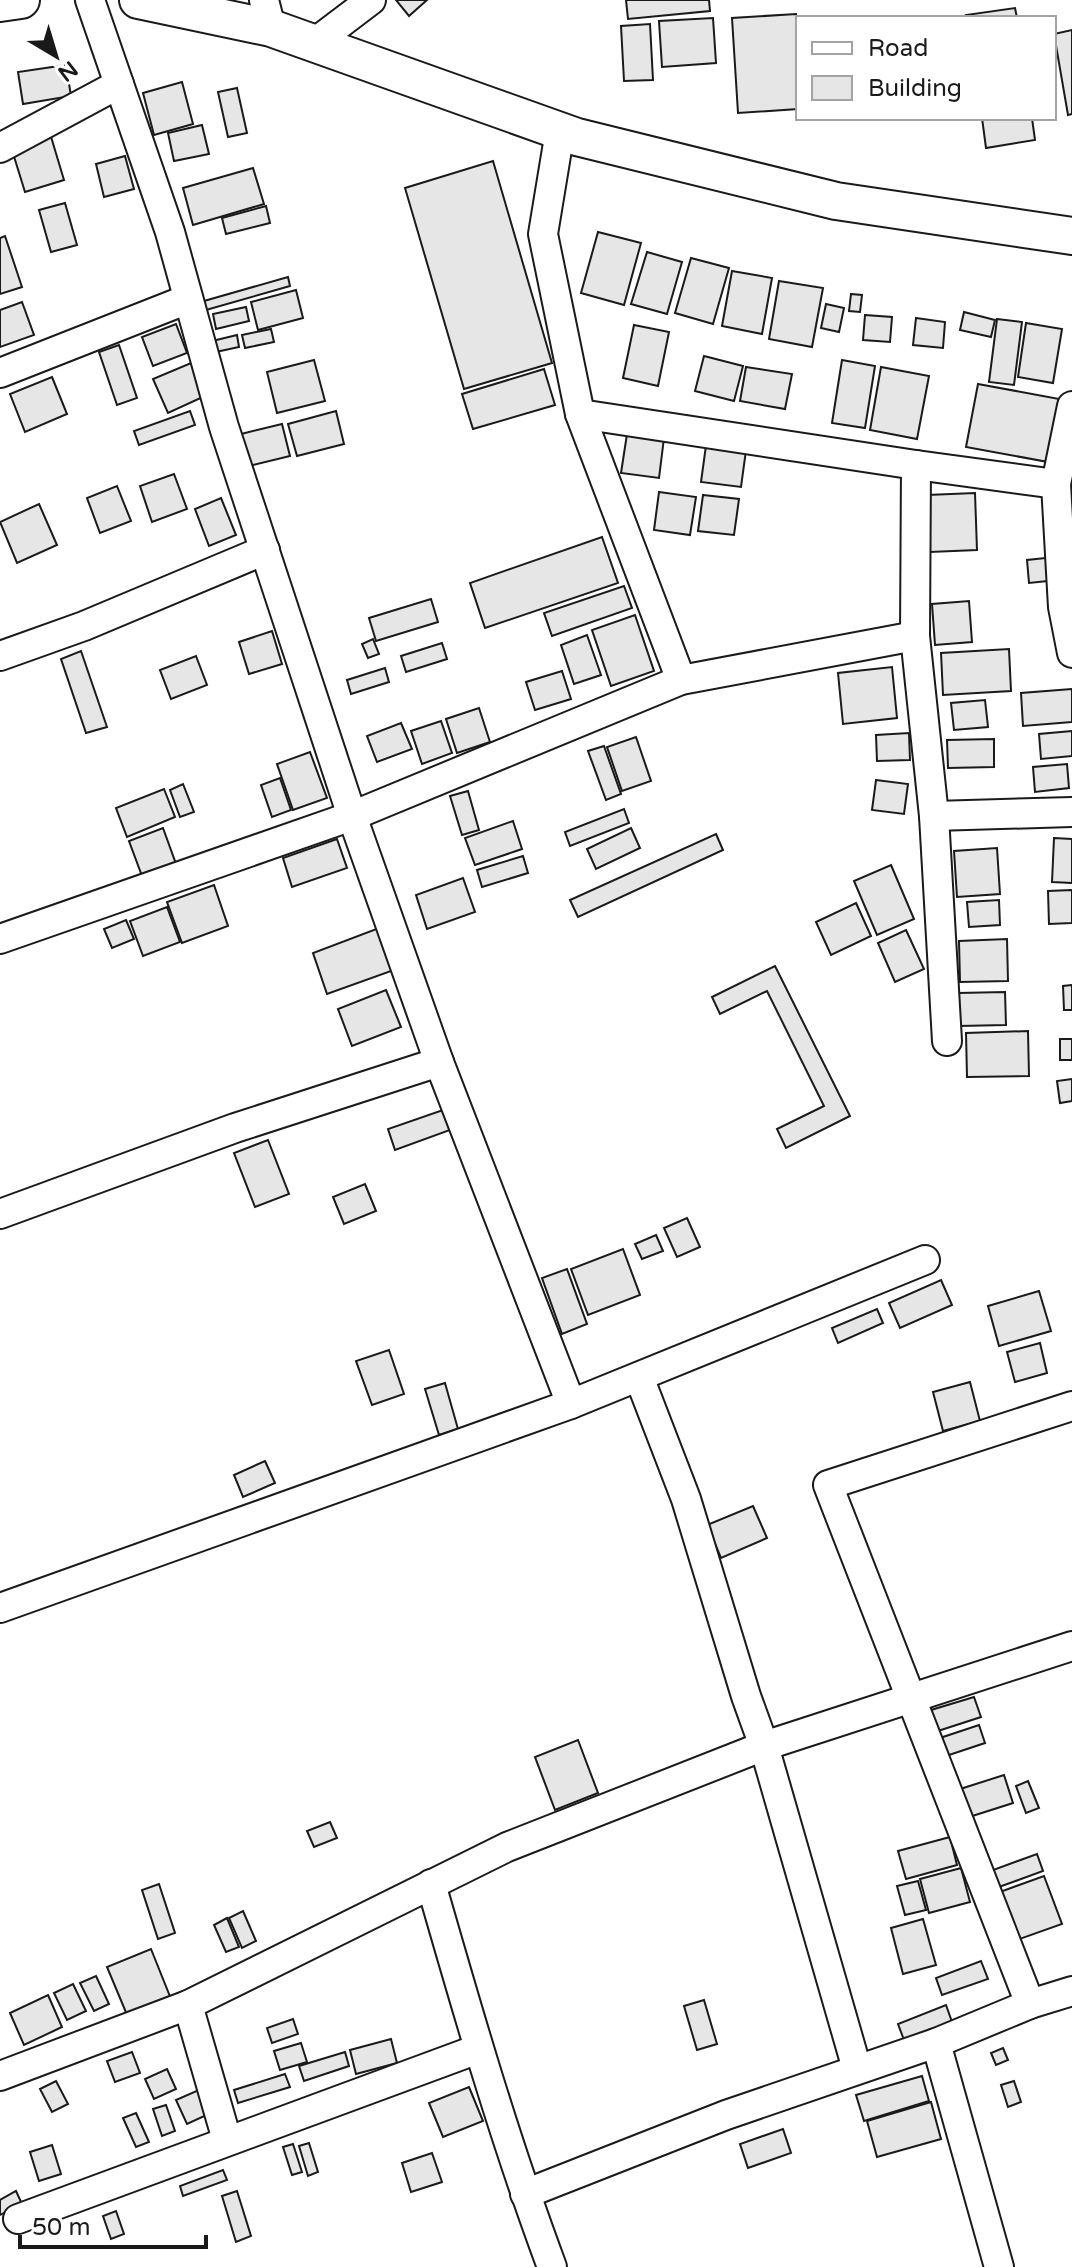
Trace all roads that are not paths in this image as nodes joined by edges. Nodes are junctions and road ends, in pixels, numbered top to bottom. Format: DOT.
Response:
graph roads {
  1 [pos="21,0"];
  2 [pos="90,0"];
  3 [pos="138,0"];
  4 [pos="371,0"];
  5 [pos="0,3"];
  6 [pos="267,14"];
  7 [pos="313,44"];
  8 [pos="119,84"];
  9 [pos="560,131"];
  10 [pos="0,148"];
  11 [pos="1072,236"];
  12 [pos="188,299"];
  13 [pos="0,373"];
  14 [pos="1072,406"];
  15 [pos="580,414"];
  16 [pos="916,465"];
  17 [pos="1056,484"];
  18 [pos="265,550"];
  19 [pos="915,636"];
  20 [pos="1072,653"];
  21 [pos="0,656"];
  22 [pos="681,680"];
  23 [pos="1072,812"];
  24 [pos="352,816"];
  25 [pos="934,816"];
  26 [pos="0,939"];
  27 [pos="947,1041"];
  28 [pos="439,1062"];
  29 [pos="0,1214"];
  30 [pos="925,1260"];
  31 [pos="639,1377"];
  32 [pos="571,1404"];
  33 [pos="1072,1406"];
  34 [pos="0,1608"];
  35 [pos="1072,1646"];
  36 [pos="913,1698"];
  37 [pos="764,1746"];
  38 [pos="431,1884"];
  39 [pos="1072,1991"];
  40 [pos="1030,2004"];
  41 [pos="188,2005"];
  42 [pos="936,2043"];
  43 [pos="478,2049"];
  44 [pos="857,2069"];
  45 [pos="0,2076"];
  46 [pos="227,2140"];
  47 [pos="525,2194"];
  48 [pos="18,2219"];
  49 [pos="552,2267"];
  50 [pos="999,2267"];
  1 -- 5 [label="main road"];
  2 -- 8 [label="street"];
  3 -- 6 [label="main road"];
  4 -- 7 [label="street"];
  6 -- 7 [label="main road"];
  7 -- 9 [label="main road"];
  8 -- 10 [label="street"];
  8 -- 12 [label="street"];
  9 -- 11 [label="main road"];
  9 -- 15 [label="street"];
  12 -- 13 [label="street"];
  12 -- 18 [label="street"];
  14 -- 17 [label="street"];
  15 -- 16 [label="street"];
  15 -- 22 [label="street"];
  16 -- 17 [label="street"];
  16 -- 19 [label="street"];
  17 -- 20 [label="street"];
  18 -- 21 [label="street"];
  18 -- 24 [label="street"];
  19 -- 22 [label="street"];
  19 -- 25 [label="street"];
  22 -- 24 [label="street"];
  23 -- 25 [label="street"];
  24 -- 26 [label="street"];
  24 -- 28 [label="street"];
  25 -- 27 [label="street"];
  28 -- 29 [label="street"];
  28 -- 32 [label="street"];
  30 -- 31 [label="street"];
  31 -- 32 [label="street"];
  31 -- 37 [label="street"];
  32 -- 34 [label="street"];
  33 -- 36 [label="street"];
  35 -- 36 [label="street"];
  36 -- 37 [label="street"];
  36 -- 40 [label="street"];
  37 -- 38 [label="street"];
  37 -- 44 [label="street"];
  38 -- 41 [label="street"];
  38 -- 43 [label="street"];
  39 -- 40 [label="street"];
  40 -- 42 [label="street"];
  41 -- 45 [label="street"];
  41 -- 46 [label="street"];
  42 -- 44 [label="street"];
  42 -- 50 [label="street"];
  43 -- 46 [label="street"];
  43 -- 47 [label="street"];
  44 -- 47 [label="street"];
  46 -- 48 [label="street"];
  47 -- 49 [label="street"];
}
